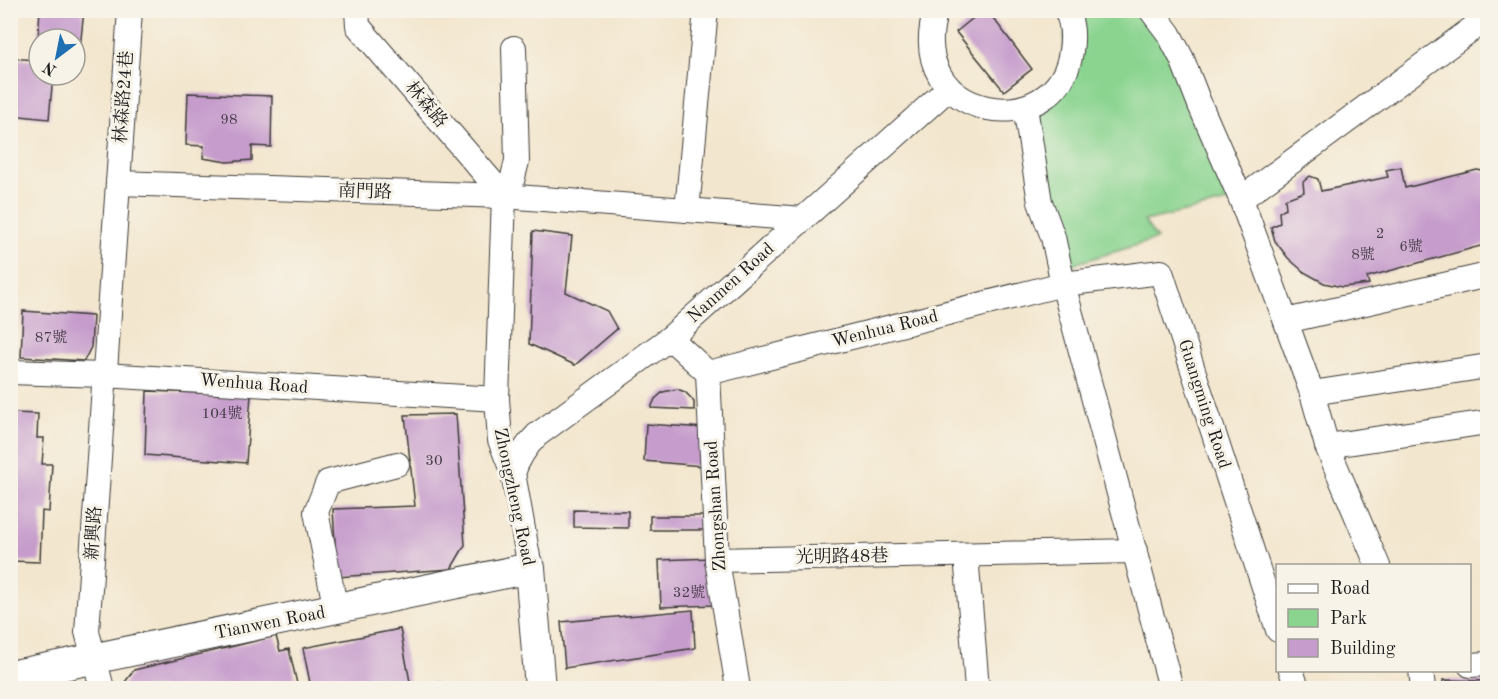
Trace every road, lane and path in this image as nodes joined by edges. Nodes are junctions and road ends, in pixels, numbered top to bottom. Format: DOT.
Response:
graph roads {
  1 [pos="130,10"];
  2 [pos="357,10"];
  3 [pos="706,10"];
  4 [pos="936,10"];
  5 [pos="1066,10"];
  6 [pos="1151,10"];
  7 [pos="1480,21"];
  8 [pos="514,48"];
  9 [pos="949,88"];
  10 [pos="1025,106"];
  11 [pos="118,183"];
  12 [pos="504,196"];
  13 [pos="1241,199"];
  14 [pos="687,210"];
  15 [pos="803,219"];
  16 [pos="1488,275"];
  17 [pos="1063,284"];
  18 [pos="1286,321"];
  19 [pos="670,338"];
  20 [pos="1488,366"];
  21 [pos="10,372"];
  22 [pos="708,373"];
  23 [pos="104,375"];
  24 [pos="1312,393"];
  25 [pos="496,399"];
  26 [pos="1488,422"];
  27 [pos="1327,446"];
  28 [pos="398,464"];
  29 [pos="513,473"];
  30 [pos="1135,551"];
  31 [pos="966,555"];
  32 [pos="717,560"];
  33 [pos="1377,564"];
  34 [pos="530,568"];
  35 [pos="336,610"];
  36 [pos="1276,624"];
  37 [pos="95,657"];
  38 [pos="1488,664"];
  39 [pos="1471,665"];
  40 [pos="1292,672"];
  41 [pos="1421,672"];
  42 [pos="10,676"];
  43 [pos="102,688"];
  44 [pos="540,688"];
  45 [pos="738,688"];
  46 [pos="977,688"];
  47 [pos="1171,688"];
  48 [pos="1297,688"];
  49 [pos="1423,688"];
  1 -- 11 [label="street, 林森路24巷"];
  2 -- 12 [label="street, 林森路"];
  3 -- 14 [label="street"];
  4 -- 9 [label="street"];
  5 -- 10 [label="street"];
  6 -- 13 [label="street"];
  7 -- 13 [label="street"];
  8 -- 12 [label="street, Zhongzheng Road"];
  9 -- 10 [label="street"];
  9 -- 15 [label="street, Nanmen Road"];
  10 -- 17 [label="street"];
  11 -- 12 [label="street, 南門路"];
  11 -- 23 [label="street"];
  12 -- 14 [label="street, 南門路"];
  12 -- 25 [label="street, Zhongzheng Road"];
  13 -- 18 [label="street"];
  14 -- 15 [label="street, 南門路"];
  15 -- 19 [label="street, Nanmen Road"];
  16 -- 18 [label="street"];
  17 -- 22 [label="street, Wenhua Road"];
  17 -- 30 [label="street"];
  17 -- 36 [label="street, Guangming Road"];
  18 -- 24 [label="street"];
  19 -- 22 [label="street"];
  19 -- 29 [label="street, Nanmen Road"];
  20 -- 24 [label="street"];
  21 -- 23 [label="street, Wenhua Road"];
  22 -- 32 [label="street, Zhongshan Road"];
  23 -- 25 [label="street, Wenhua Road"];
  23 -- 37 [label="street, 新興路"];
  24 -- 27 [label="street"];
  25 -- 29 [label="street, Zhongzheng Road"];
  26 -- 27 [label="street"];
  27 -- 33 [label="street"];
  28 -- 35 [label="street"];
  29 -- 34 [label="street, Zhongzheng Road"];
  30 -- 31 [label="street, 光明路48巷"];
  30 -- 47 [label="street"];
  31 -- 32 [label="street, 光明路48巷"];
  31 -- 46 [label="street"];
  32 -- 45 [label="street, Zhongshan Road"];
  34 -- 35 [label="main road, Tianwen Road"];
  34 -- 44 [label="main road, Zhongzheng Road"];
  35 -- 37 [label="main road, Tianwen Road"];
  37 -- 42 [label="main road, Tianwen Road"];
  37 -- 43 [label="street, 新興路"];
  38 -- 39 [label="street"];
  40 -- 48 [label="street"];
  41 -- 49 [label="street"];
}
